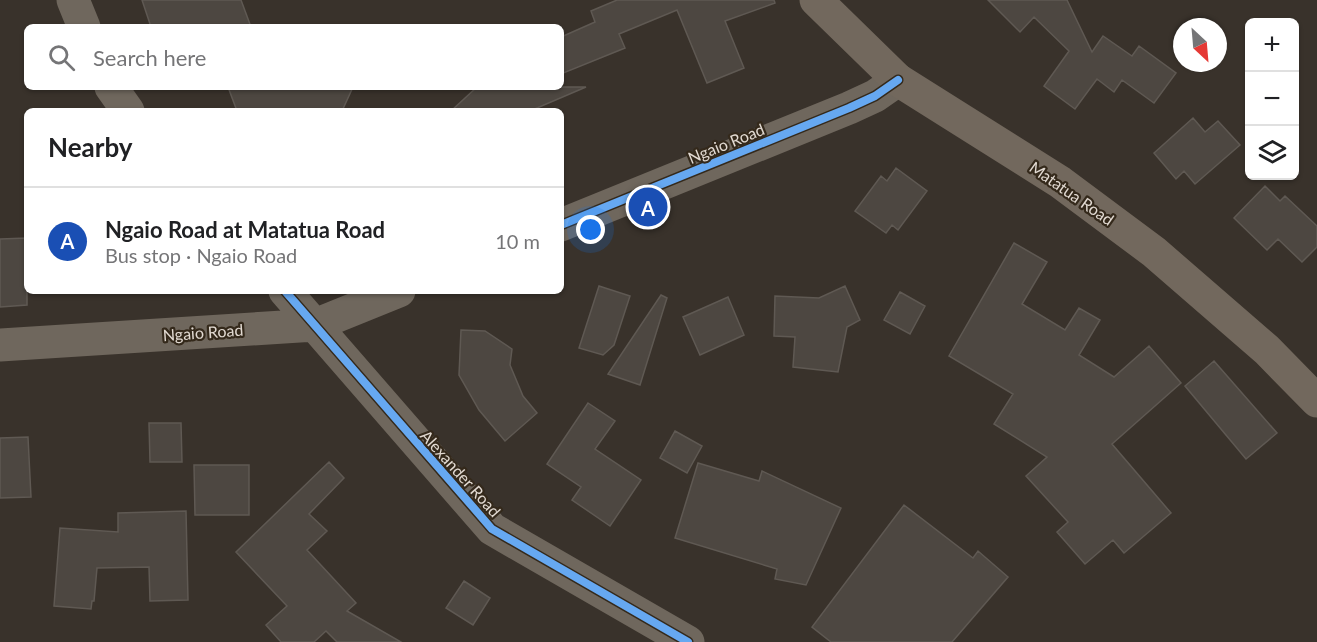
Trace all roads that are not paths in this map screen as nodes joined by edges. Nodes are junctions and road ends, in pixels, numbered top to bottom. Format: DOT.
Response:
graph roads {
  1 [pos="73,0"];
  2 [pos="816,0"];
  3 [pos="83,24"];
  4 [pos="898,80"];
  5 [pos="113,90"];
  6 [pos="126,108"];
  7 [pos="564,224"];
  8 [pos="288,294"];
  9 [pos="392,294"];
  10 [pos="315,325"];
  11 [pos="0,345"];
  12 [pos="1317,401"];
  13 [pos="688,642"];
  1 -- 3 [label="street"];
  2 -- 4 [label="main road, Matatua Road"];
  4 -- 7 [label="street, Ngaio Road"];
  4 -- 12 [label="main road, Matatua Road"];
  5 -- 6 [label="street"];
  8 -- 10 [label="street, Alexander Road"];
  9 -- 10 [label="street, Ngaio Road"];
  10 -- 11 [label="street, Ngaio Road"];
  10 -- 13 [label="street, Alexander Road"];
}
